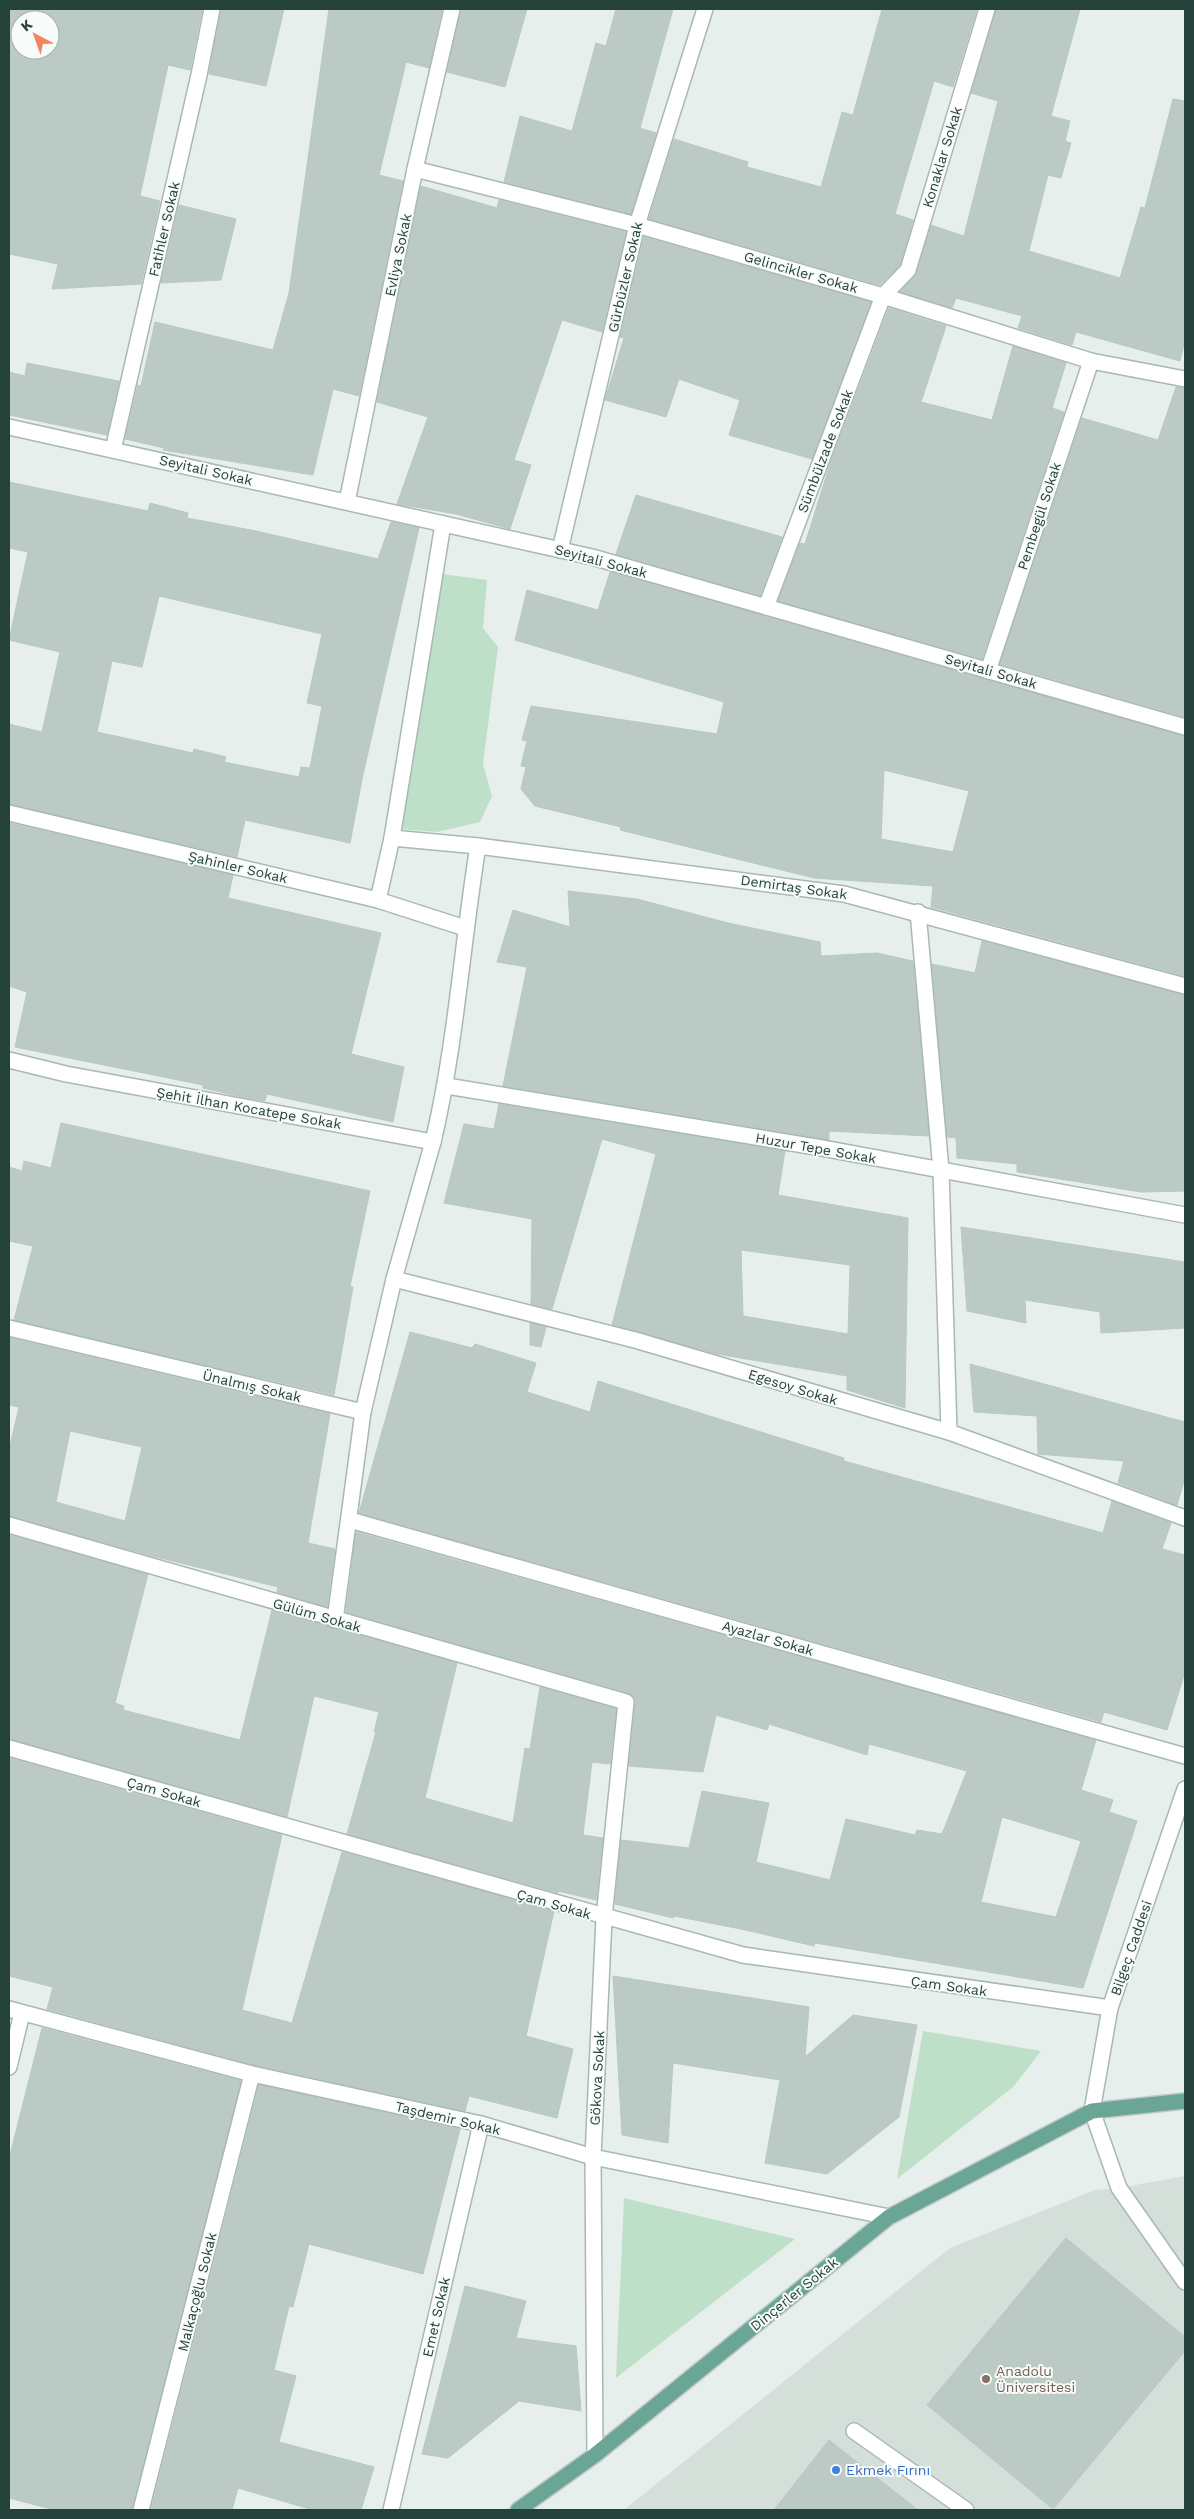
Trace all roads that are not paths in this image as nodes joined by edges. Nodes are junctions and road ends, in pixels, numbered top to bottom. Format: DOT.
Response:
graph roads {
  1 [pos="212,9"];
  2 [pos="452,9"];
  3 [pos="705,9"];
  4 [pos="987,9"];
  5 [pos="415,169"];
  6 [pos="637,225"];
  7 [pos="883,296"];
  8 [pos="1091,361"];
  9 [pos="1185,379"];
  10 [pos="9,427"];
  11 [pos="113,450"];
  12 [pos="347,502"];
  13 [pos="443,524"];
  14 [pos="560,550"];
  15 [pos="766,606"];
  16 [pos="988,671"];
  17 [pos="1185,727"];
  18 [pos="9,813"];
  19 [pos="392,838"];
  20 [pos="478,846"];
  21 [pos="378,900"];
  22 [pos="918,912"];
  23 [pos="465,928"];
  24 [pos="1185,986"];
  25 [pos="9,1060"];
  26 [pos="446,1086"];
  27 [pos="433,1142"];
  28 [pos="941,1170"];
  29 [pos="1185,1215"];
  30 [pos="394,1279"];
  31 [pos="9,1328"];
  32 [pos="363,1412"];
  33 [pos="949,1432"];
  34 [pos="1185,1518"];
  35 [pos="350,1520"];
  36 [pos="9,1525"];
  37 [pos="335,1620"];
  38 [pos="626,1702"];
  39 [pos="9,1748"];
  40 [pos="1185,1756"];
  41 [pos="1185,1789"];
  42 [pos="604,1918"];
  43 [pos="1110,2008"];
  44 [pos="15,2011"];
  45 [pos="9,2067"];
  46 [pos="252,2074"];
  47 [pos="1185,2101"];
  48 [pos="1092,2111"];
  49 [pos="481,2124"];
  50 [pos="594,2157"];
  51 [pos="889,2216"];
  52 [pos="1185,2282"];
  53 [pos="854,2431"];
  54 [pos="595,2455"];
  55 [pos="141,2510"];
  56 [pos="391,2510"];
  57 [pos="518,2510"];
  58 [pos="966,2510"];
  1 -- 11 [label="street, Fatihler Sokak"];
  2 -- 5 [label="street, Evliya Sokak"];
  3 -- 6 [label="street, Gürbüzler Sokak"];
  4 -- 7 [label="street, Konaklar Sokak"];
  5 -- 6 [label="street, Gelincikler Sokak"];
  5 -- 12 [label="street, Evliya Sokak"];
  6 -- 7 [label="street, Gelincikler Sokak"];
  6 -- 14 [label="street, Gürbüzler Sokak"];
  7 -- 8 [label="street, Gelincikler Sokak"];
  7 -- 15 [label="street, Sümbülzade Sokak"];
  8 -- 9 [label="street, Gelincikler Sokak"];
  8 -- 16 [label="street, Pembegül Sokak"];
  10 -- 11 [label="street, Seyitali Sokak"];
  11 -- 12 [label="street, Seyitali Sokak"];
  12 -- 13 [label="street, Seyitali Sokak"];
  13 -- 14 [label="street, Seyitali Sokak"];
  13 -- 19 [label="street"];
  14 -- 15 [label="street, Seyitali Sokak"];
  15 -- 16 [label="street, Seyitali Sokak"];
  16 -- 17 [label="street, Seyitali Sokak"];
  18 -- 21 [label="street, Şahinler Sokak"];
  19 -- 20 [label="street, Demirtaş Sokak"];
  19 -- 21 [label="street"];
  20 -- 22 [label="street, Demirtaş Sokak"];
  20 -- 23 [label="street"];
  21 -- 23 [label="street, Şahinler Sokak"];
  22 -- 24 [label="street, Demirtaş Sokak"];
  22 -- 28 [label="street"];
  23 -- 26 [label="street"];
  25 -- 27 [label="street, Şehit İlhan Kocatepe Sokak"];
  26 -- 27 [label="street"];
  26 -- 28 [label="street, Huzur Tepe Sokak"];
  27 -- 30 [label="street"];
  28 -- 29 [label="street, Huzur Tepe Sokak"];
  28 -- 33 [label="street"];
  30 -- 32 [label="street"];
  30 -- 33 [label="street, Egesoy Sokak"];
  31 -- 32 [label="street, Ünalmış Sokak"];
  32 -- 35 [label="street"];
  33 -- 34 [label="street, Egesoy Sokak"];
  35 -- 37 [label="street"];
  35 -- 40 [label="street, Ayazlar Sokak"];
  36 -- 37 [label="street, Gülüm Sokak"];
  37 -- 38 [label="street, Gülüm Sokak"];
  38 -- 42 [label="street, Gökova Sokak"];
  39 -- 42 [label="street, Çam Sokak"];
  41 -- 43 [label="street, Bilgeç Caddesi"];
  42 -- 43 [label="street, Çam Sokak"];
  42 -- 50 [label="street, Gökova Sokak"];
  43 -- 48 [label="street, Bilgeç Caddesi"];
  44 -- 45 [label="street"];
  44 -- 46 [label="street, Taşdemir Sokak"];
  46 -- 49 [label="street, Taşdemir Sokak"];
  46 -- 55 [label="street, Malkaçoğlu Sokak"];
  47 -- 48 [label="main road"];
  48 -- 51 [label="main road, Dinçerler Sokak"];
  48 -- 52 [label="street"];
  49 -- 50 [label="street, Taşdemir Sokak"];
  49 -- 56 [label="street, Emet Sokak"];
  50 -- 51 [label="street, Taşdemir Sokak"];
  50 -- 54 [label="street, Gökova Sokak"];
  51 -- 54 [label="main road, Dinçerler Sokak"];
  53 -- 58 [label="street"];
  54 -- 57 [label="main road, Dinçerler Sokak"];
}
